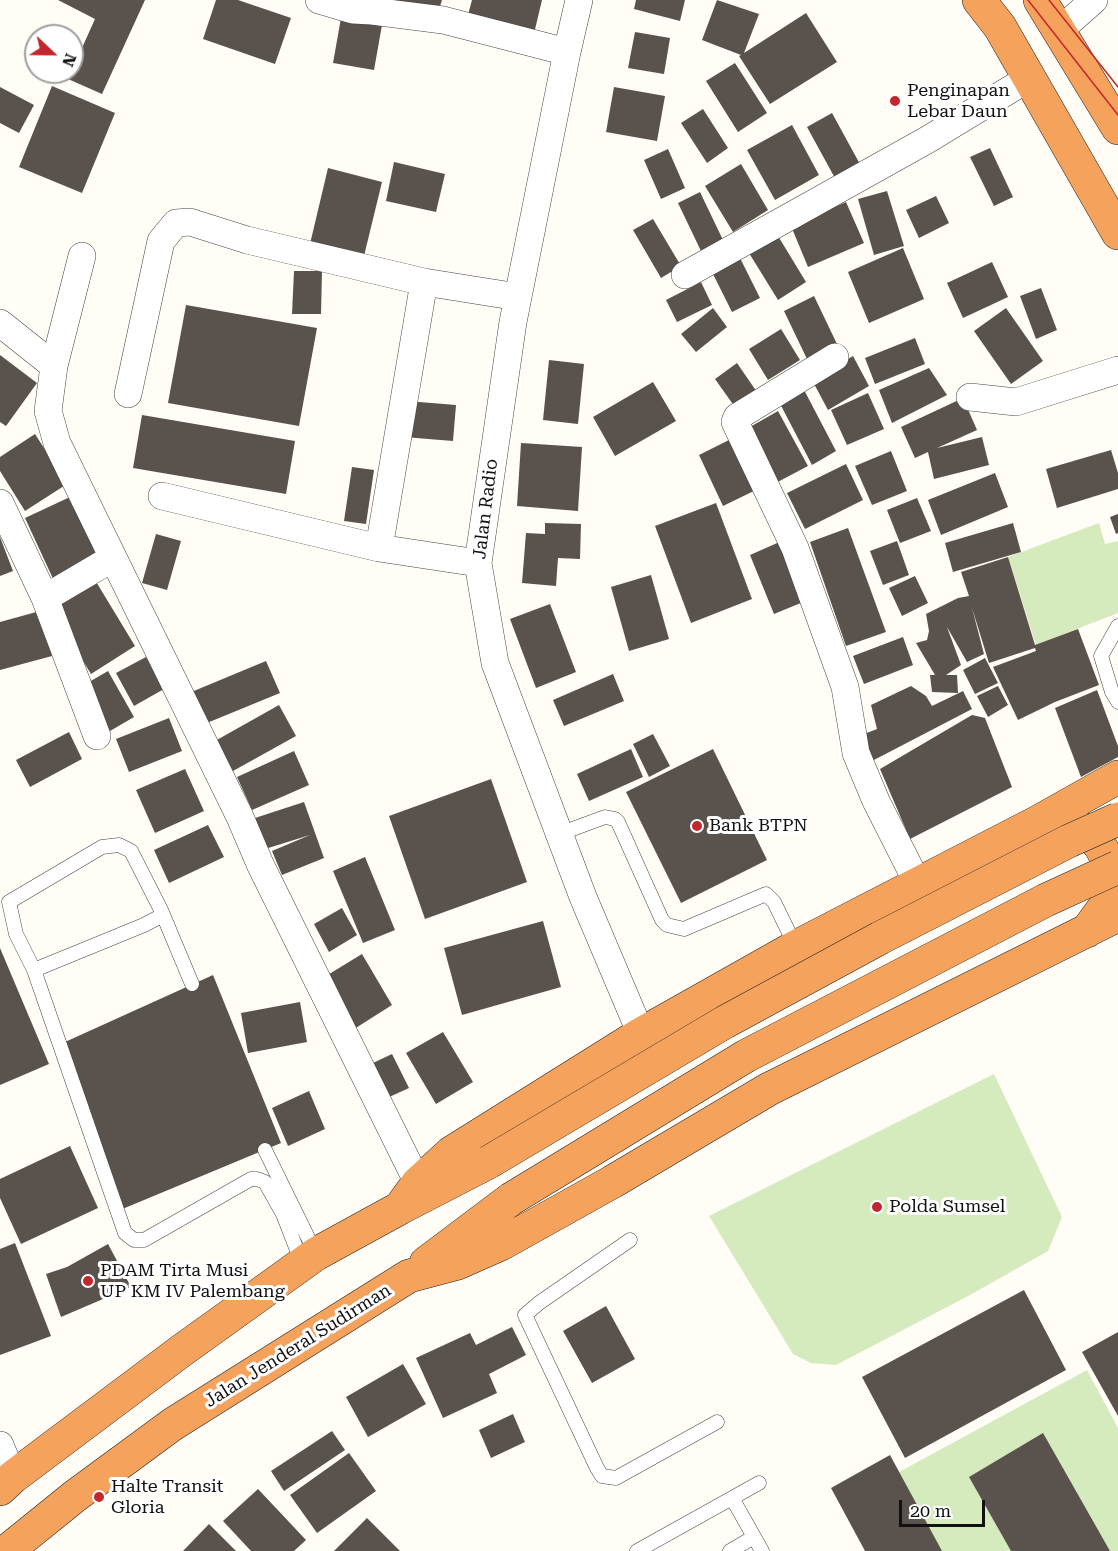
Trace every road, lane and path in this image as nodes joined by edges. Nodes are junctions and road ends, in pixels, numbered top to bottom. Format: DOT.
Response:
graph roads {
  1 [pos="319,0"];
  2 [pos="579,0"];
  3 [pos="979,0"];
  4 [pos="1040,0"];
  5 [pos="1094,0"];
  6 [pos="1059,31"];
  7 [pos="567,52"];
  8 [pos="1029,78"];
  9 [pos="1118,128"];
  10 [pos="1118,233"];
  11 [pos="82,256"];
  12 [pos="685,275"];
  13 [pos="424,282"];
  14 [pos="518,297"];
  15 [pos="0,323"];
  16 [pos="835,357"];
  17 [pos="54,366"];
  18 [pos="1118,370"];
  19 [pos="128,394"];
  20 [pos="970,397"];
  21 [pos="162,496"];
  22 [pos="0,503"];
  23 [pos="379,549"];
  24 [pos="113,558"];
  25 [pos="477,563"];
  26 [pos="45,598"];
  27 [pos="1118,626"];
  28 [pos="1118,702"];
  29 [pos="97,736"];
  30 [pos="1117,777"];
  31 [pos="1118,819"];
  32 [pos="1038,822"];
  33 [pos="559,834"];
  34 [pos="1118,867"];
  35 [pos="918,884"];
  36 [pos="4,904"];
  37 [pos="163,915"];
  38 [pos="1118,915"];
  39 [pos="1087,931"];
  40 [pos="796,947"];
  41 [pos="34,970"];
  42 [pos="192,984"];
  43 [pos="641,1034"];
  44 [pos="265,1150"];
  45 [pos="409,1195"];
  46 [pos="630,1240"];
  47 [pos="309,1259"];
  48 [pos="409,1276"];
  49 [pos="717,1422"];
  50 [pos="0,1445"];
  51 [pos="4,1483"];
  52 [pos="759,1483"];
  53 [pos="732,1498"];
  54 [pos="754,1537"];
  55 [pos="7,1551"];
  56 [pos="637,1551"];
  57 [pos="730,1551"];
  58 [pos="762,1551"];
  1 -- 7 [label="street"];
  2 -- 7 [label="street, Jalan Radio"];
  3 -- 8 [label="highway"];
  4 -- 6 [label="highway"];
  5 -- 6 [label="street"];
  6 -- 9 [label="highway"];
  7 -- 14 [label="street, Jalan Radio"];
  8 -- 10 [label="highway"];
  8 -- 12 [label="street"];
  11 -- 17 [label="street"];
  13 -- 14 [label="street"];
  13 -- 19 [label="street"];
  13 -- 23 [label="street"];
  14 -- 25 [label="street, Jalan Radio"];
  15 -- 17 [label="street"];
  16 -- 35 [label="street"];
  17 -- 24 [label="street"];
  18 -- 20 [label="street"];
  21 -- 23 [label="street"];
  22 -- 26 [label="street"];
  23 -- 25 [label="street"];
  24 -- 26 [label="street"];
  24 -- 45 [label="street"];
  25 -- 33 [label="street, Jalan Radio"];
  26 -- 29 [label="street"];
  27 -- 28 [label="lane"];
  30 -- 32 [label="highway"];
  31 -- 45 [label="highway, bridge"];
  32 -- 35 [label="highway"];
  32 -- 39 [label="highway"];
  33 -- 40 [label="lane"];
  33 -- 43 [label="street, Jalan Radio"];
  34 -- 48 [label="highway, bridge"];
  35 -- 40 [label="highway"];
  36 -- 37 [label="lane"];
  36 -- 41 [label="lane"];
  37 -- 41 [label="lane"];
  37 -- 42 [label="lane"];
  38 -- 39 [label="highway, Jalan Jenderal Sudirman"];
  39 -- 48 [label="highway, Jalan Jenderal Sudirman"];
  40 -- 43 [label="highway"];
  41 -- 47 [label="lane"];
  43 -- 45 [label="highway"];
  44 -- 47 [label="lane"];
  45 -- 47 [label="highway"];
  46 -- 49 [label="lane"];
  47 -- 51 [label="highway"];
  48 -- 55 [label="highway, Jalan Jenderal Sudirman"];
  50 -- 51 [label="street"];
  52 -- 53 [label="lane"];
  53 -- 54 [label="lane"];
  53 -- 56 [label="lane"];
  54 -- 57 [label="lane"];
  54 -- 58 [label="lane"];
}
